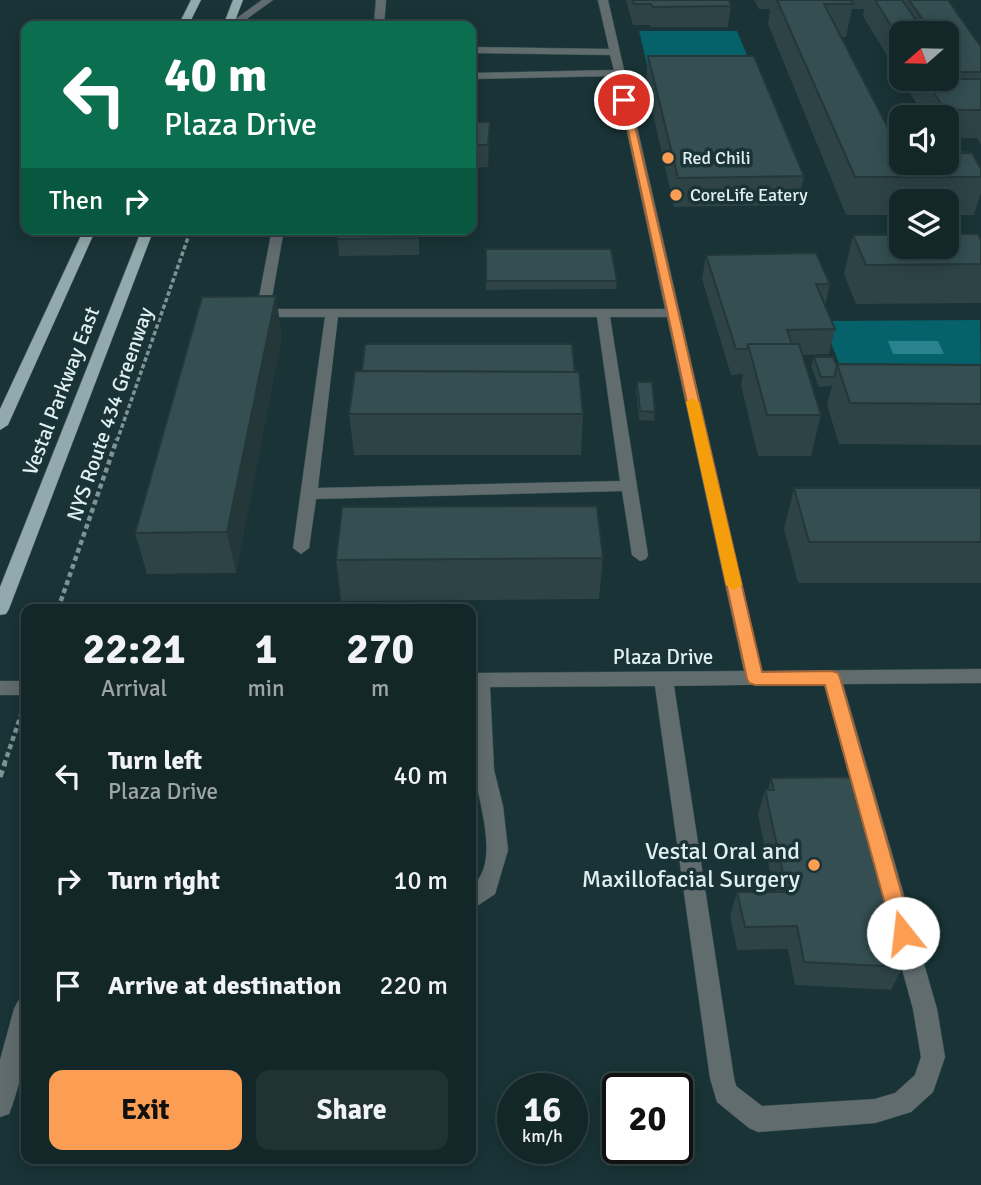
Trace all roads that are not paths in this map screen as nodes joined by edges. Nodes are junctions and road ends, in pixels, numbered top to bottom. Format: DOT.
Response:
graph roads {
  1 [pos="195,0"];
  2 [pos="238,0"];
  3 [pos="268,0"];
  4 [pos="382,0"];
  5 [pos="603,0"];
  6 [pos="185,21"];
  7 [pos="232,21"];
  8 [pos="237,21"];
  9 [pos="380,21"];
  10 [pos="613,52"];
  11 [pos="476,53"];
  12 [pos="617,72"];
  13 [pos="476,75"];
  14 [pos="87,235"];
  15 [pos="146,235"];
  16 [pos="277,235"];
  17 [pos="332,313"];
  18 [pos="603,313"];
  19 [pos="672,313"];
  20 [pos="0,425"];
  21 [pos="629,486"];
  22 [pos="309,494"];
  23 [pos="301,548"];
  24 [pos="640,555"];
  25 [pos="0,609"];
  26 [pos="981,676"];
  27 [pos="832,678"];
  28 [pos="755,679"];
  29 [pos="476,680"];
  30 [pos="664,680"];
  31 [pos="0,688"];
  32 [pos="21,688"];
  33 [pos="476,725"];
  34 [pos="477,770"];
  35 [pos="476,896"];
  36 [pos="21,1027"];
  37 [pos="0,1105"];
  1 -- 6 [label="main road"];
  2 -- 7 [label="main road"];
  3 -- 8 [label="street"];
  4 -- 9 [label="street"];
  5 -- 10 [label="street"];
  10 -- 11 [label="street"];
  10 -- 12 [label="street"];
  12 -- 13 [label="street"];
  12 -- 19 [label="street"];
  14 -- 20 [label="main road, Vestal Parkway East"];
  15 -- 25 [label="main road, Vestal Parkway East"];
  16 -- 17 [label="street"];
  17 -- 18 [label="street"];
  17 -- 22 [label="street"];
  18 -- 19 [label="street"];
  18 -- 21 [label="street"];
  19 -- 28 [label="street"];
  21 -- 22 [label="street"];
  21 -- 24 [label="street"];
  22 -- 23 [label="street"];
  26 -- 27 [label="street, Plaza Drive"];
  27 -- 28 [label="street, Plaza Drive"];
  27 -- 30 [label="street"];
  28 -- 30 [label="street, Plaza Drive"];
  29 -- 30 [label="street, Plaza Drive"];
  31 -- 32 [label="street"];
  33 -- 34 [label="street"];
  34 -- 35 [label="street"];
  36 -- 37 [label="street"];
}
